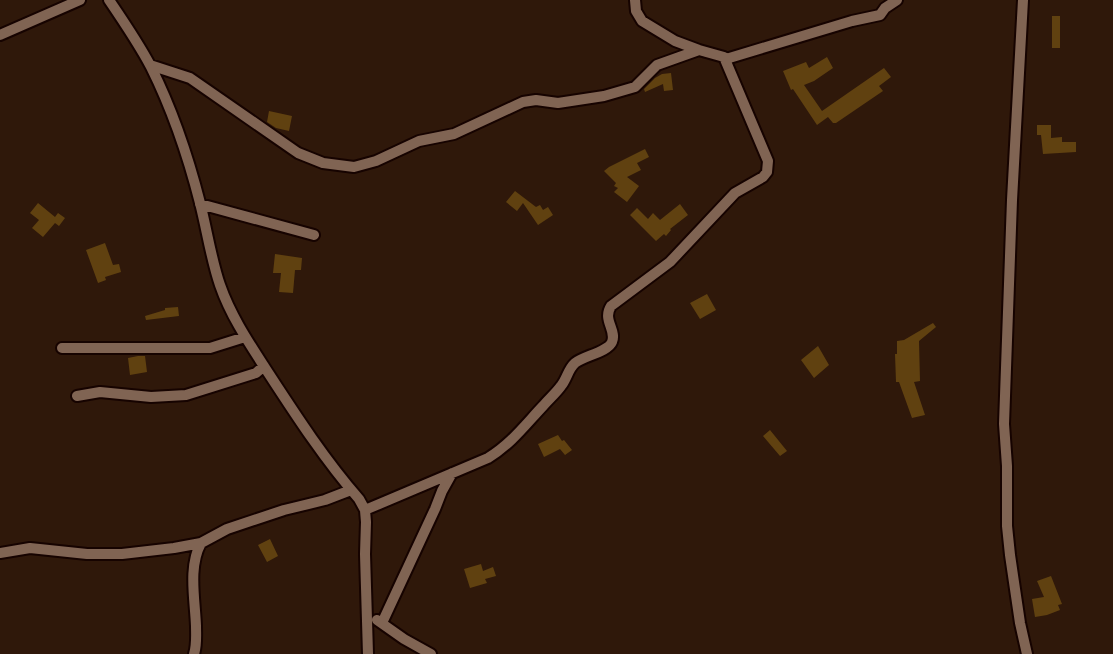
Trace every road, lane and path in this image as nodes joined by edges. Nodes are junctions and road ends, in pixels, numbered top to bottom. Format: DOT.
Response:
graph roads {
  1 [pos="80,0"];
  2 [pos="108,0"];
  3 [pos="635,0"];
  4 [pos="897,0"];
  5 [pos="1023,0"];
  6 [pos="0,35"];
  7 [pos="699,50"];
  8 [pos="726,59"];
  9 [pos="150,65"];
  10 [pos="200,204"];
  11 [pos="314,235"];
  12 [pos="245,337"];
  13 [pos="62,348"];
  14 [pos="264,366"];
  15 [pos="76,396"];
  16 [pos="452,473"];
  17 [pos="351,490"];
  18 [pos="365,510"];
  19 [pos="201,543"];
  20 [pos="0,552"];
  21 [pos="368,614"];
  22 [pos="382,623"];
  23 [pos="194,654"];
  24 [pos="368,654"];
  25 [pos="430,654"];
  26 [pos="1027,654"];
  1 -- 6 [label="street"];
  2 -- 9 [label="street"];
  3 -- 7 [label="street"];
  4 -- 8 [label="street"];
  5 -- 26 [label="street"];
  7 -- 8 [label="street"];
  7 -- 9 [label="street"];
  8 -- 16 [label="street"];
  9 -- 10 [label="street"];
  10 -- 11 [label="street"];
  10 -- 12 [label="street"];
  12 -- 13 [label="street"];
  12 -- 14 [label="street"];
  14 -- 15 [label="street"];
  14 -- 17 [label="street"];
  16 -- 18 [label="street"];
  16 -- 22 [label="street"];
  17 -- 18 [label="street"];
  17 -- 19 [label="street"];
  18 -- 21 [label="street"];
  19 -- 20 [label="street"];
  19 -- 23 [label="street"];
  21 -- 22 [label="street"];
  21 -- 24 [label="street"];
  22 -- 25 [label="street"];
}
